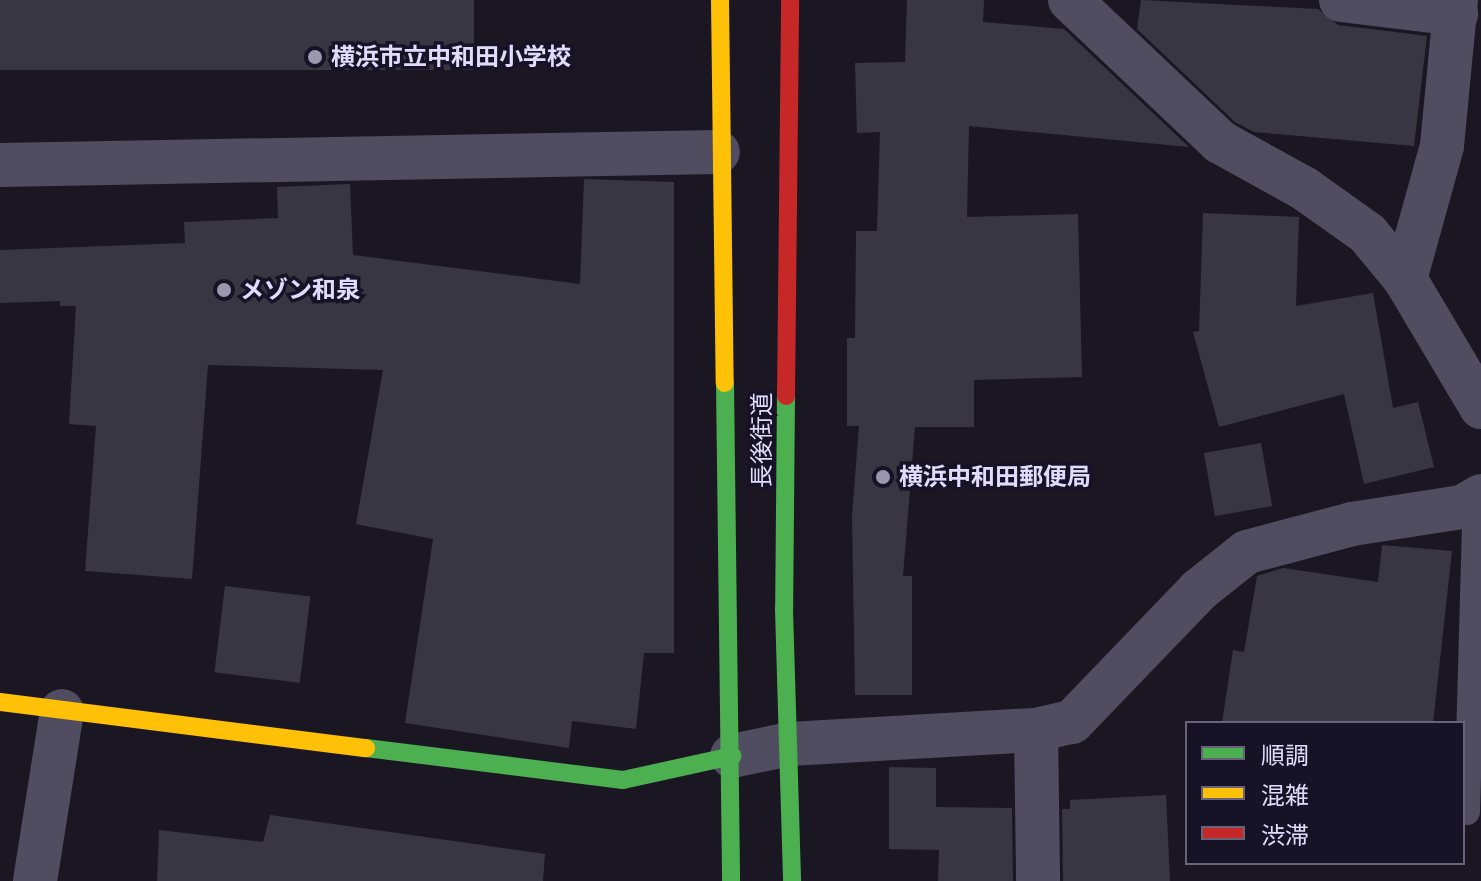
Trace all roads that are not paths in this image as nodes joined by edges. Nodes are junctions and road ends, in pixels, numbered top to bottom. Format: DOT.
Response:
graph roads {
  1 [pos="720,0"];
  2 [pos="790,0"];
  3 [pos="1070,0"];
  4 [pos="1341,0"];
  5 [pos="1456,7"];
  6 [pos="718,152"];
  7 [pos="0,165"];
  8 [pos="1405,279"];
  9 [pos="1481,407"];
  10 [pos="1479,497"];
  11 [pos="0,702"];
  12 [pos="62,711"];
  13 [pos="1475,726"];
  14 [pos="1036,730"];
  15 [pos="790,744"];
  16 [pos="732,756"];
  17 [pos="1467,812"];
  18 [pos="35,881"];
  19 [pos="731,881"];
  20 [pos="792,881"];
  21 [pos="1038,881"];
  1 -- 6 [label="main road, 長後街道"];
  2 -- 15 [label="main road, 長後街道"];
  3 -- 8 [label="street"];
  4 -- 5 [label="street"];
  5 -- 8 [label="street"];
  6 -- 7 [label="street"];
  6 -- 16 [label="main road, 長後街道"];
  8 -- 9 [label="street"];
  10 -- 13 [label="lane"];
  10 -- 14 [label="street"];
  11 -- 12 [label="main road"];
  12 -- 16 [label="main road"];
  12 -- 18 [label="street"];
  13 -- 17 [label="lane"];
  14 -- 15 [label="street"];
  14 -- 21 [label="street"];
  15 -- 16 [label="street"];
  15 -- 20 [label="main road, 長後街道"];
  16 -- 19 [label="main road, 長後街道"];
}
